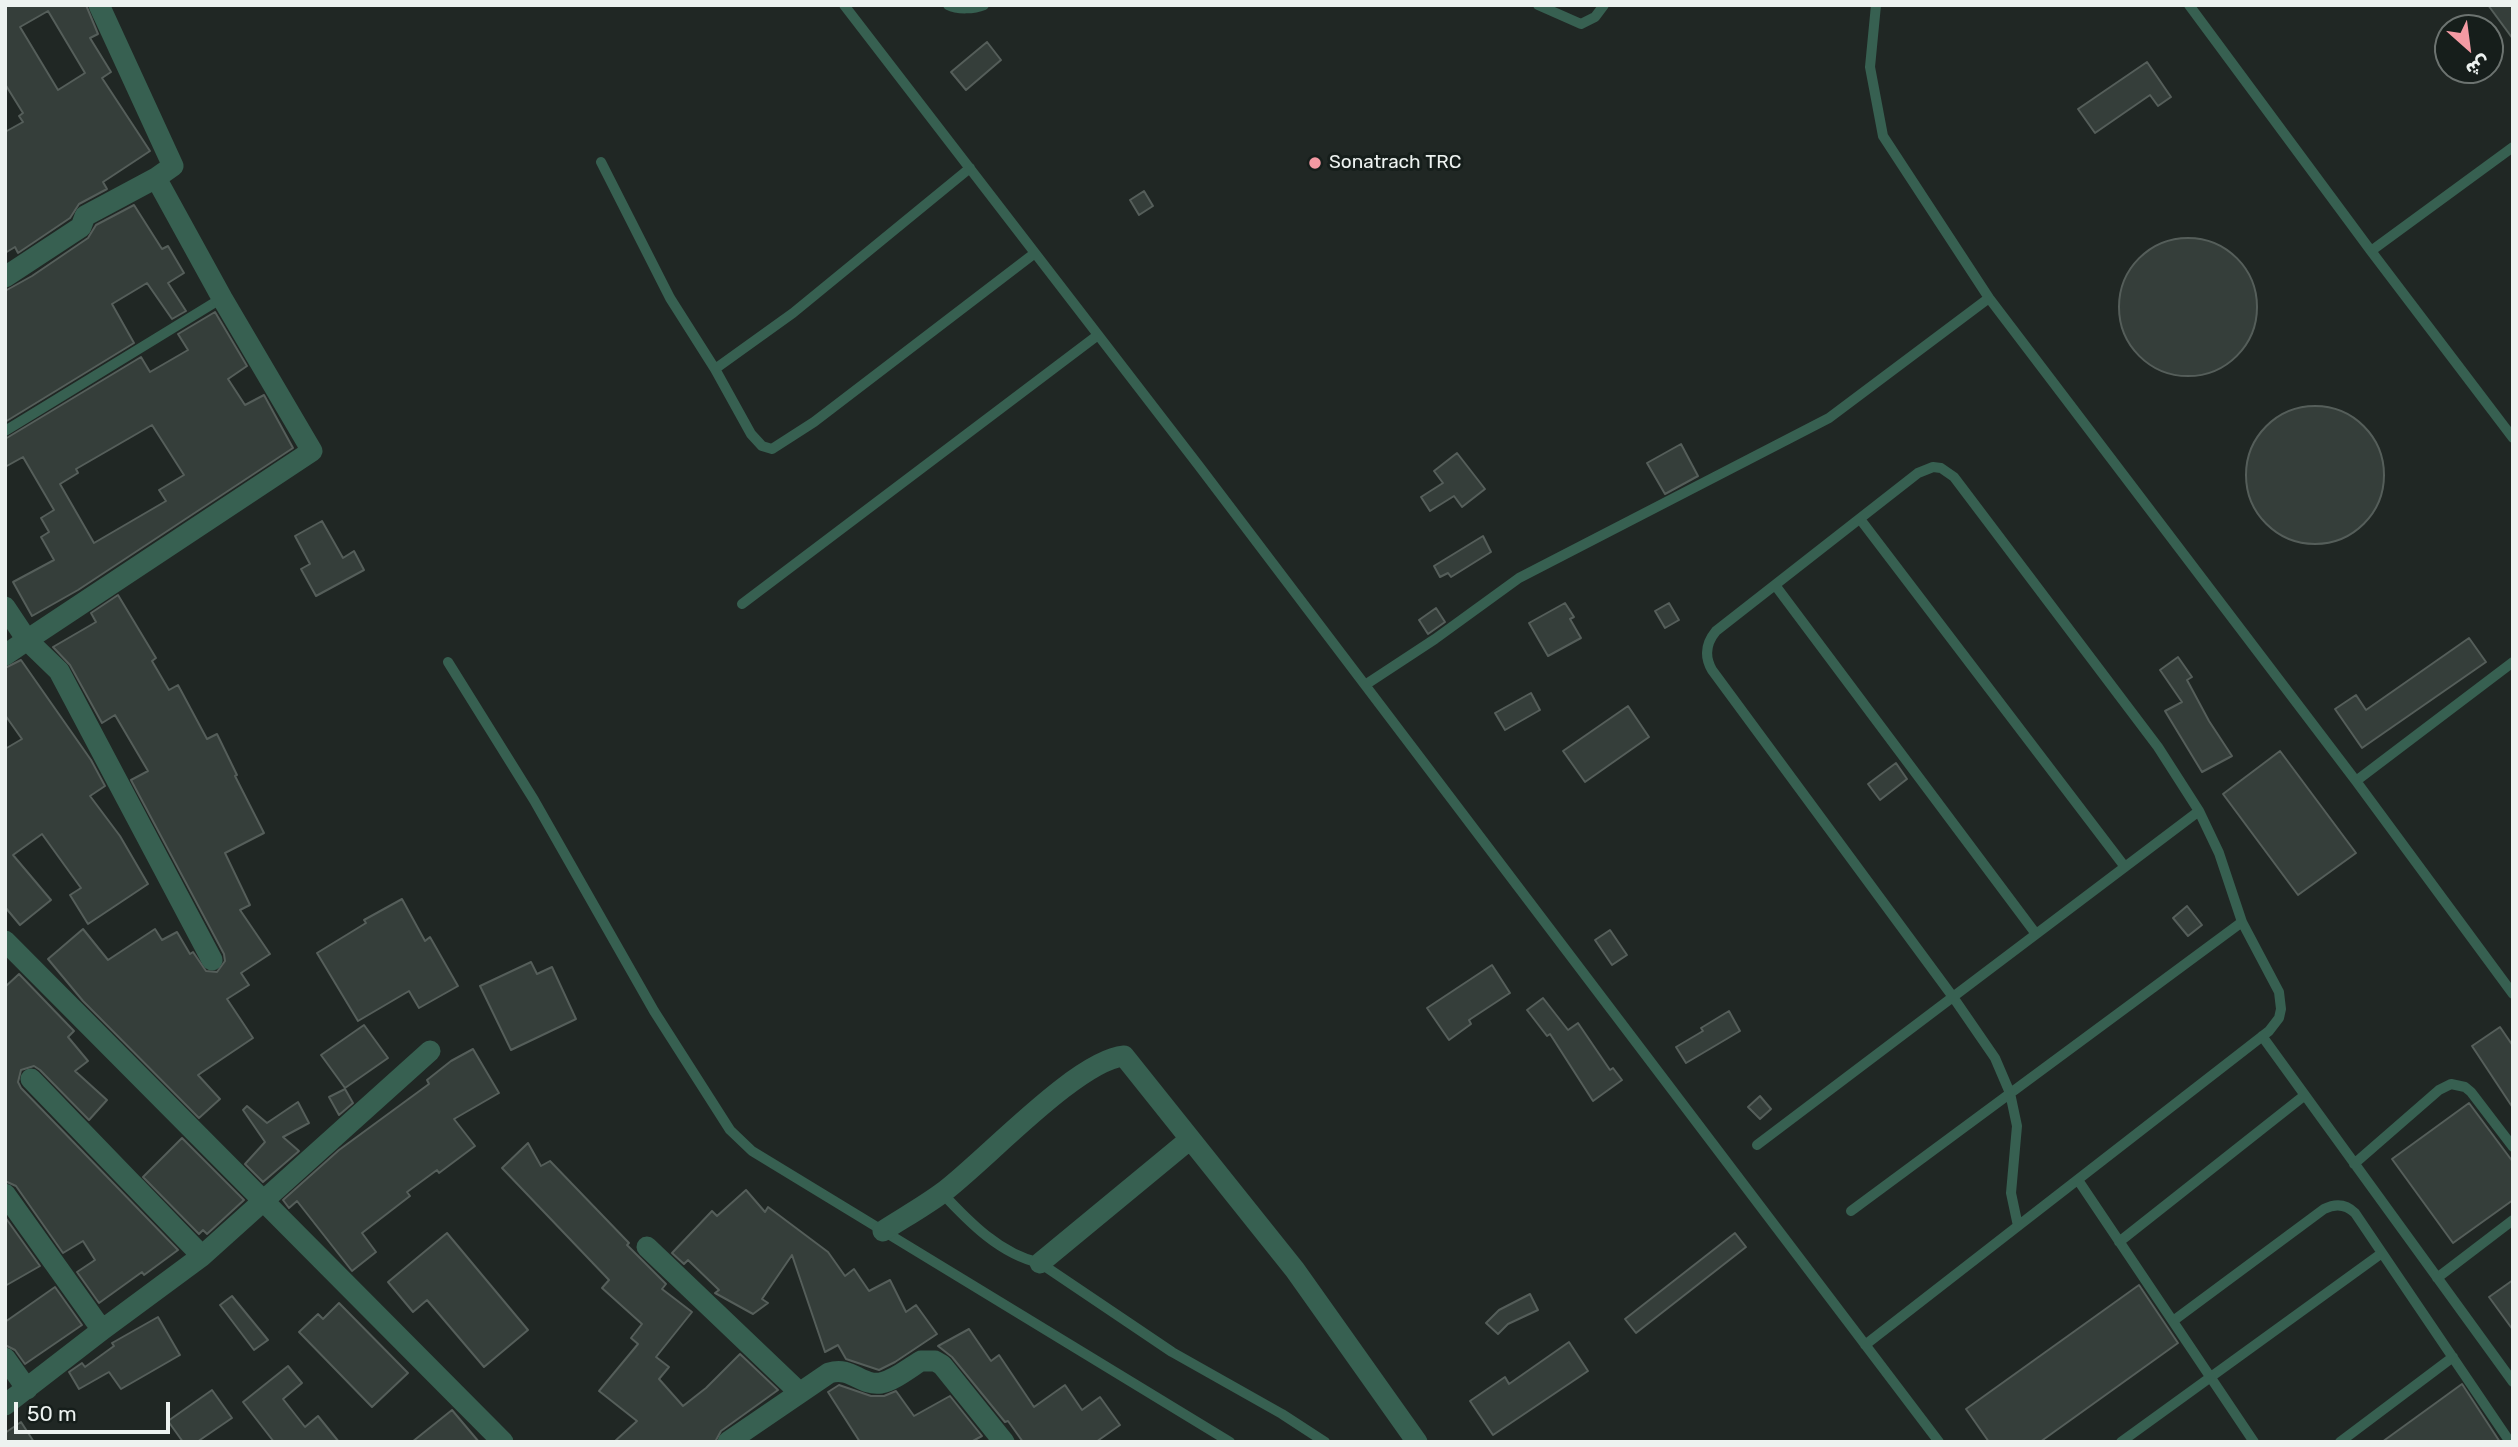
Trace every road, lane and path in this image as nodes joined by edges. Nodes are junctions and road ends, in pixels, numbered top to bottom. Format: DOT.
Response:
graph roads {
  1 [pos="99,5"];
  2 [pos="844,5"];
  3 [pos="948,5"];
  4 [pos="984,5"];
  5 [pos="1538,5"];
  6 [pos="1604,5"];
  7 [pos="1876,5"];
  8 [pos="2189,5"];
  9 [pos="2513,147"];
  10 [pos="601,162"];
  11 [pos="970,168"];
  12 [pos="156,178"];
  13 [pos="2371,251"];
  14 [pos="1035,253"];
  15 [pos="5,277"];
  16 [pos="222,298"];
  17 [pos="1989,298"];
  18 [pos="1098,335"];
  19 [pos="715,369"];
  20 [pos="5,431"];
  21 [pos="2513,438"];
  22 [pos="1860,519"];
  23 [pos="1775,585"];
  24 [pos="742,604"];
  25 [pos="5,607"];
  26 [pos="27,640"];
  27 [pos="5,655"];
  28 [pos="448,662"];
  29 [pos="2513,662"];
  30 [pos="1365,685"];
  31 [pos="2356,781"];
  32 [pos="2199,811"];
  33 [pos="2125,867"];
  34 [pos="2242,922"];
  35 [pos="2036,934"];
  36 [pos="5,942"];
  37 [pos="212,960"];
  38 [pos="2513,994"];
  39 [pos="1953,997"];
  40 [pos="2262,1037"];
  41 [pos="430,1051"];
  42 [pos="31,1079"];
  43 [pos="2010,1093"];
  44 [pos="2305,1096"];
  45 [pos="1189,1140"];
  46 [pos="1758,1145"];
  47 [pos="2513,1147"];
  48 [pos="2354,1164"];
  49 [pos="2078,1180"];
  50 [pos="942,1193"];
  51 [pos="5,1194"];
  52 [pos="262,1201"];
  53 [pos="1851,1211"];
  54 [pos="2513,1220"];
  55 [pos="2018,1226"];
  56 [pos="883,1231"];
  57 [pos="2119,1242"];
  58 [pos="647,1247"];
  59 [pos="2382,1253"];
  60 [pos="202,1256"];
  61 [pos="1040,1263"];
  62 [pos="2437,1278"];
  63 [pos="2173,1321"];
  64 [pos="102,1330"];
  65 [pos="1865,1345"];
  66 [pos="2453,1357"];
  67 [pos="5,1358"];
  68 [pos="2210,1377"];
  69 [pos="2513,1382"];
  70 [pos="27,1389"];
  71 [pos="799,1392"];
  72 [pos="5,1405"];
  73 [pos="503,1442"];
  74 [pos="728,1442"];
  75 [pos="1004,1442"];
  76 [pos="1230,1442"];
  77 [pos="1325,1442"];
  78 [pos="1417,1442"];
  79 [pos="1939,1442"];
  80 [pos="2120,1442"];
  81 [pos="2254,1442"];
  82 [pos="2340,1442"];
  83 [pos="2510,1442"];
  1 -- 12 [label="street"];
  2 -- 11 [label="lane"];
  3 -- 4 [label="lane"];
  5 -- 6 [label="lane"];
  7 -- 17 [label="lane"];
  8 -- 13 [label="lane"];
  9 -- 13 [label="lane"];
  10 -- 19 [label="lane"];
  11 -- 14 [label="lane"];
  11 -- 19 [label="lane"];
  12 -- 15 [label="street"];
  12 -- 16 [label="street"];
  13 -- 21 [label="lane"];
  14 -- 18 [label="lane"];
  14 -- 19 [label="lane"];
  16 -- 20 [label="lane"];
  16 -- 26 [label="street"];
  17 -- 30 [label="lane"];
  17 -- 31 [label="lane"];
  18 -- 24 [label="lane"];
  18 -- 30 [label="lane"];
  22 -- 23 [label="lane"];
  22 -- 32 [label="lane"];
  22 -- 33 [label="lane"];
  23 -- 35 [label="lane"];
  23 -- 39 [label="lane"];
  25 -- 26 [label="street"];
  26 -- 27 [label="street"];
  26 -- 37 [label="street"];
  28 -- 56 [label="lane"];
  29 -- 31 [label="lane"];
  30 -- 65 [label="lane"];
  31 -- 38 [label="lane"];
  32 -- 33 [label="lane"];
  32 -- 34 [label="lane"];
  33 -- 35 [label="lane"];
  34 -- 40 [label="lane"];
  34 -- 43 [label="lane"];
  35 -- 39 [label="lane"];
  36 -- 52 [label="street"];
  39 -- 43 [label="lane"];
  39 -- 46 [label="lane"];
  40 -- 44 [label="lane"];
  40 -- 49 [label="lane"];
  41 -- 52 [label="street"];
  42 -- 60 [label="street"];
  43 -- 53 [label="lane"];
  43 -- 55 [label="lane"];
  44 -- 48 [label="lane"];
  44 -- 57 [label="lane"];
  45 -- 50 [label="street"];
  45 -- 61 [label="street"];
  45 -- 78 [label="street"];
  47 -- 48 [label="lane"];
  48 -- 62 [label="lane"];
  49 -- 55 [label="lane"];
  49 -- 57 [label="lane"];
  50 -- 56 [label="street"];
  50 -- 61 [label="lane"];
  51 -- 64 [label="street"];
  52 -- 60 [label="street"];
  52 -- 73 [label="street"];
  54 -- 62 [label="lane"];
  55 -- 65 [label="lane"];
  56 -- 76 [label="lane"];
  57 -- 63 [label="lane"];
  58 -- 71 [label="street"];
  59 -- 63 [label="lane"];
  59 -- 66 [label="lane"];
  59 -- 68 [label="lane"];
  60 -- 64 [label="street"];
  61 -- 77 [label="lane"];
  62 -- 69 [label="lane"];
  63 -- 68 [label="lane"];
  64 -- 70 [label="street"];
  65 -- 79 [label="lane"];
  66 -- 82 [label="lane"];
  66 -- 83 [label="lane"];
  67 -- 70 [label="street"];
  68 -- 80 [label="lane"];
  68 -- 81 [label="lane"];
  70 -- 72 [label="street"];
  71 -- 74 [label="street"];
  71 -- 75 [label="street"];
}
